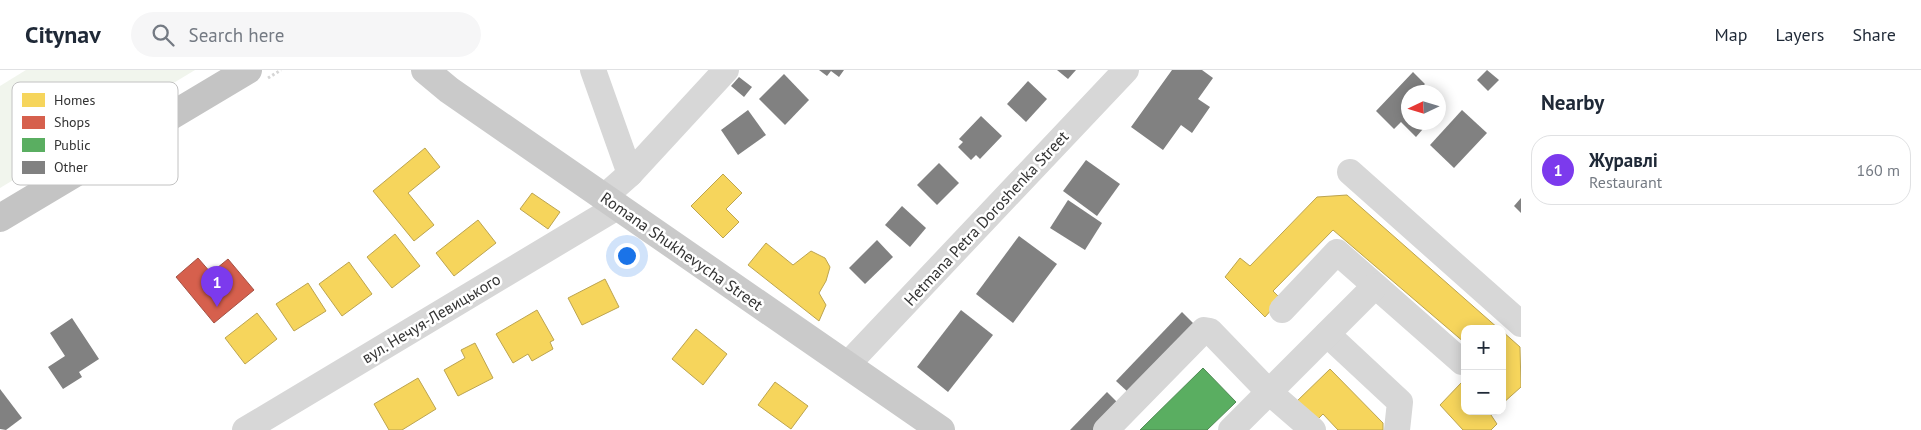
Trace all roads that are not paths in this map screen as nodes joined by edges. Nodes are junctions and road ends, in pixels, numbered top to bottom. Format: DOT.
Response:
graph roads {
  1 [pos="248,70"];
  2 [pos="424,70"];
  3 [pos="593,70"];
  4 [pos="726,70"];
  5 [pos="1126,70"];
  6 [pos="178,112"];
  7 [pos="1350,172"];
  8 [pos="630,174"];
  9 [pos="55,185"];
  10 [pos="610,202"];
  11 [pos="0,218"];
  12 [pos="1375,286"];
  13 [pos="1282,310"];
  14 [pos="1521,324"];
  15 [pos="1327,334"];
  16 [pos="1461,361"];
  17 [pos="846,365"];
  18 [pos="1269,392"];
  19 [pos="245,430"];
  20 [pos="941,430"];
  21 [pos="1106,430"];
  22 [pos="1231,430"];
  23 [pos="1313,430"];
  24 [pos="1397,430"];
  1 -- 6 [label="highway"];
  2 -- 10 [label="main road, Romana Shukhevycha Street"];
  3 -- 8 [label="street"];
  4 -- 8 [label="street, вул. Нечуя-Левицького"];
  5 -- 17 [label="street, Hetmana Petra Doroshenka Street"];
  7 -- 14 [label="street"];
  8 -- 10 [label="street, вул. Нечуя-Левицького"];
  9 -- 11 [label="highway"];
  10 -- 17 [label="main road, Romana Shukhevycha Street"];
  10 -- 19 [label="street, вул. Нечуя-Левицького"];
  12 -- 13 [label="street"];
  12 -- 15 [label="street"];
  12 -- 16 [label="street"];
  15 -- 18 [label="street"];
  15 -- 24 [label="street"];
  17 -- 20 [label="main road, Romana Shukhevycha Street"];
  18 -- 21 [label="street"];
  18 -- 22 [label="street"];
  18 -- 23 [label="street"];
}
